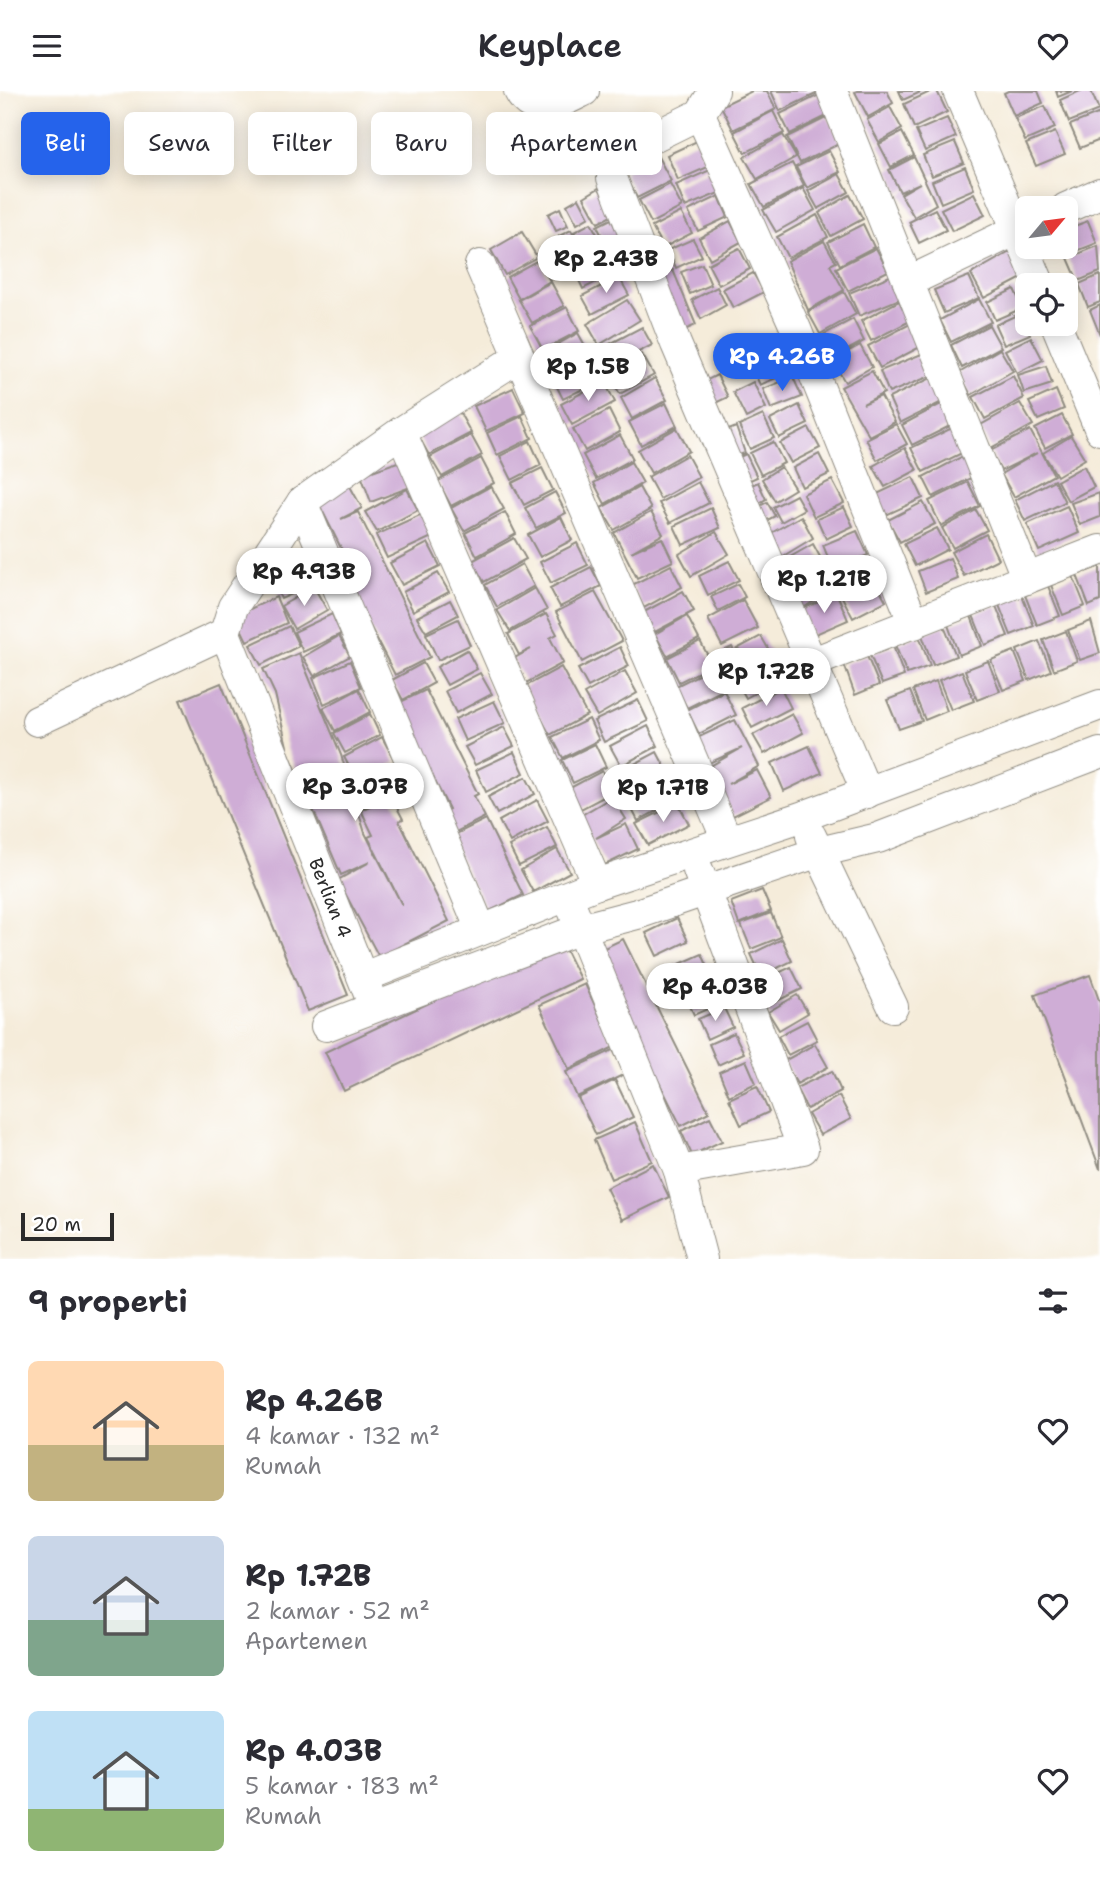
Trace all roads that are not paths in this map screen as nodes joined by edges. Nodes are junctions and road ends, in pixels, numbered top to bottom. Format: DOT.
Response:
graph roads {
  1 [pos="519,91"];
  2 [pos="584,91"];
  3 [pos="832,91"];
  4 [pos="958,91"];
  5 [pos="707,102"];
  6 [pos="1100,193"];
  7 [pos="1078,203"];
  8 [pos="1015,212"];
  9 [pos="1015,230"];
  10 [pos="480,265"];
  11 [pos="908,282"];
  12 [pos="1061,336"];
  13 [pos="519,357"];
  14 [pos="1100,429"];
  15 [pos="401,432"];
  16 [pos="302,502"];
  17 [pos="1100,550"];
  18 [pos="1027,579"];
  19 [pos="914,624"];
  20 [pos="225,633"];
  21 [pos="811,663"];
  22 [pos="1100,705"];
  23 [pos="37,721"];
  24 [pos="1038,729"];
  25 [pos="1100,753"];
  26 [pos="1056,769"];
  27 [pos="867,793"];
  28 [pos="801,817"];
  29 [pos="727,840"];
  30 [pos="818,852"];
  31 [pos="691,854"];
  32 [pos="597,884"];
  33 [pos="706,889"];
  34 [pos="567,897"];
  35 [pos="580,929"];
  36 [pos="481,930"];
  37 [pos="364,977"];
  38 [pos="374,1007"];
  39 [pos="893,1007"];
  40 [pos="326,1026"];
  41 [pos="680,1171"];
  42 [pos="702,1259"];
  1 -- 2 [label="street"];
  3 -- 11 [label="street"];
  4 -- 8 [label="street"];
  5 -- 19 [label="street"];
  5 -- 21 [label="street"];
  6 -- 7 [label="street"];
  9 -- 11 [label="street"];
  10 -- 13 [label="street"];
  11 -- 18 [label="street"];
  12 -- 14 [label="street"];
  13 -- 15 [label="street"];
  13 -- 29 [label="street"];
  15 -- 16 [label="street"];
  15 -- 32 [label="street"];
  16 -- 20 [label="street"];
  16 -- 36 [label="street"];
  17 -- 18 [label="street"];
  18 -- 19 [label="street"];
  19 -- 21 [label="street"];
  20 -- 23 [label="street"];
  20 -- 37 [label="street, Berlian 4"];
  21 -- 27 [label="street"];
  22 -- 24 [label="street"];
  24 -- 26 [label="street"];
  24 -- 27 [label="street"];
  25 -- 26 [label="street"];
  26 -- 30 [label="street"];
  27 -- 28 [label="street"];
  28 -- 29 [label="street"];
  28 -- 30 [label="street"];
  29 -- 31 [label="street"];
  30 -- 33 [label="street"];
  30 -- 39 [label="street"];
  31 -- 32 [label="street"];
  31 -- 33 [label="street"];
  32 -- 34 [label="street"];
  33 -- 35 [label="street"];
  33 -- 41 [label="street"];
  34 -- 35 [label="street"];
  34 -- 36 [label="street"];
  35 -- 38 [label="street"];
  35 -- 41 [label="street"];
  36 -- 37 [label="street"];
  37 -- 38 [label="street, Berlian 4"];
  38 -- 40 [label="street"];
  41 -- 42 [label="street"];
}
